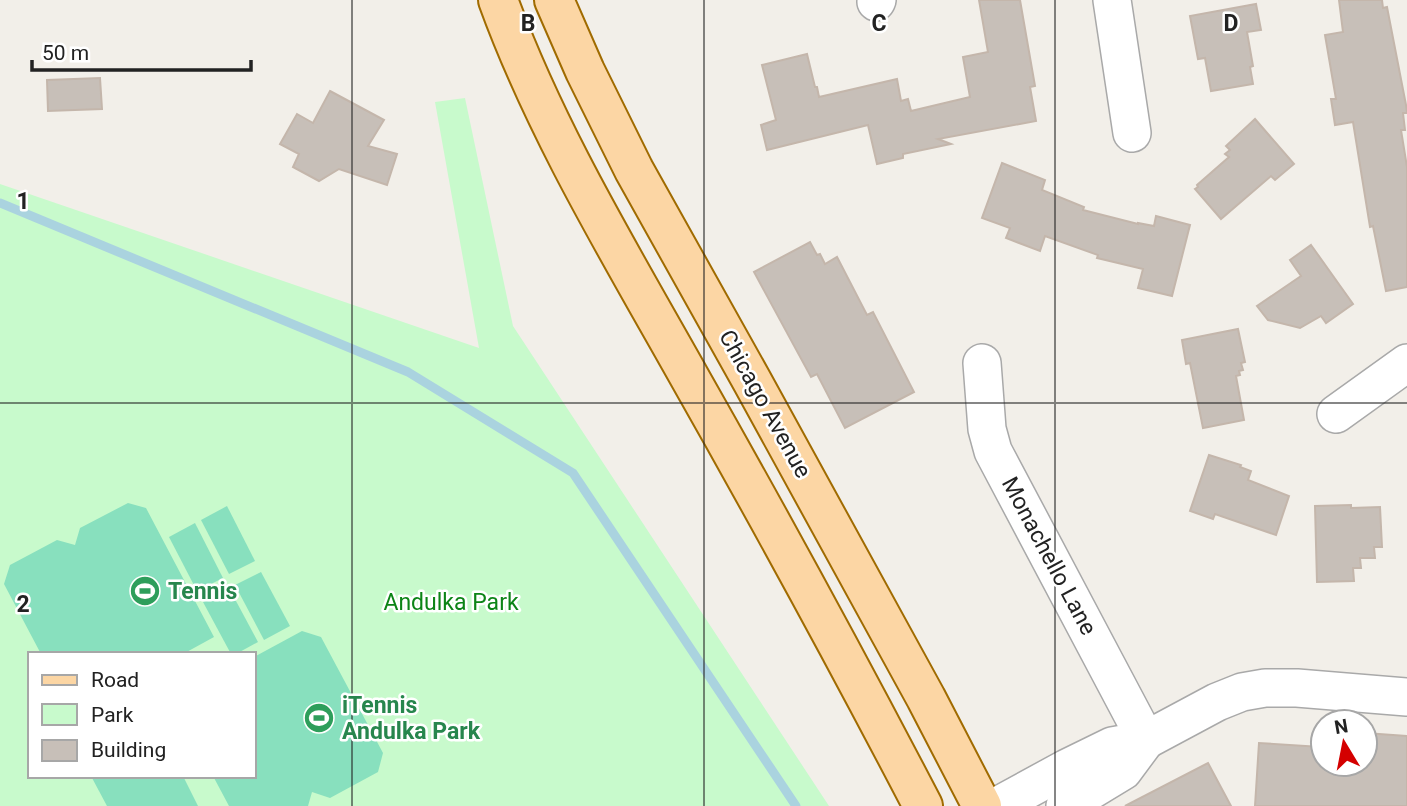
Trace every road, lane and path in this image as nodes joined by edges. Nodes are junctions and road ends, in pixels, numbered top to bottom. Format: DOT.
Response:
graph roads {
  1 [pos="498,0"];
  2 [pos="554,0"];
  3 [pos="1112,0"];
  4 [pos="538,94"];
  5 [pos="1132,133"];
  6 [pos="982,363"];
  7 [pos="1407,363"];
  8 [pos="1336,414"];
  9 [pos="1407,697"];
  10 [pos="1146,740"];
  11 [pos="923,806"];
  12 [pos="982,806"];
  13 [pos="1001,806"];
  14 [pos="1065,806"];
  1 -- 4 [label="main road"];
  2 -- 4 [label="main road"];
  2 -- 12 [label="main road, Chicago Avenue"];
  3 -- 5 [label="street"];
  4 -- 11 [label="main road"];
  6 -- 10 [label="street, Monachello Lane"];
  7 -- 8 [label="street"];
  9 -- 10 [label="street"];
  10 -- 13 [label="street"];
  10 -- 14 [label="street"];
}
